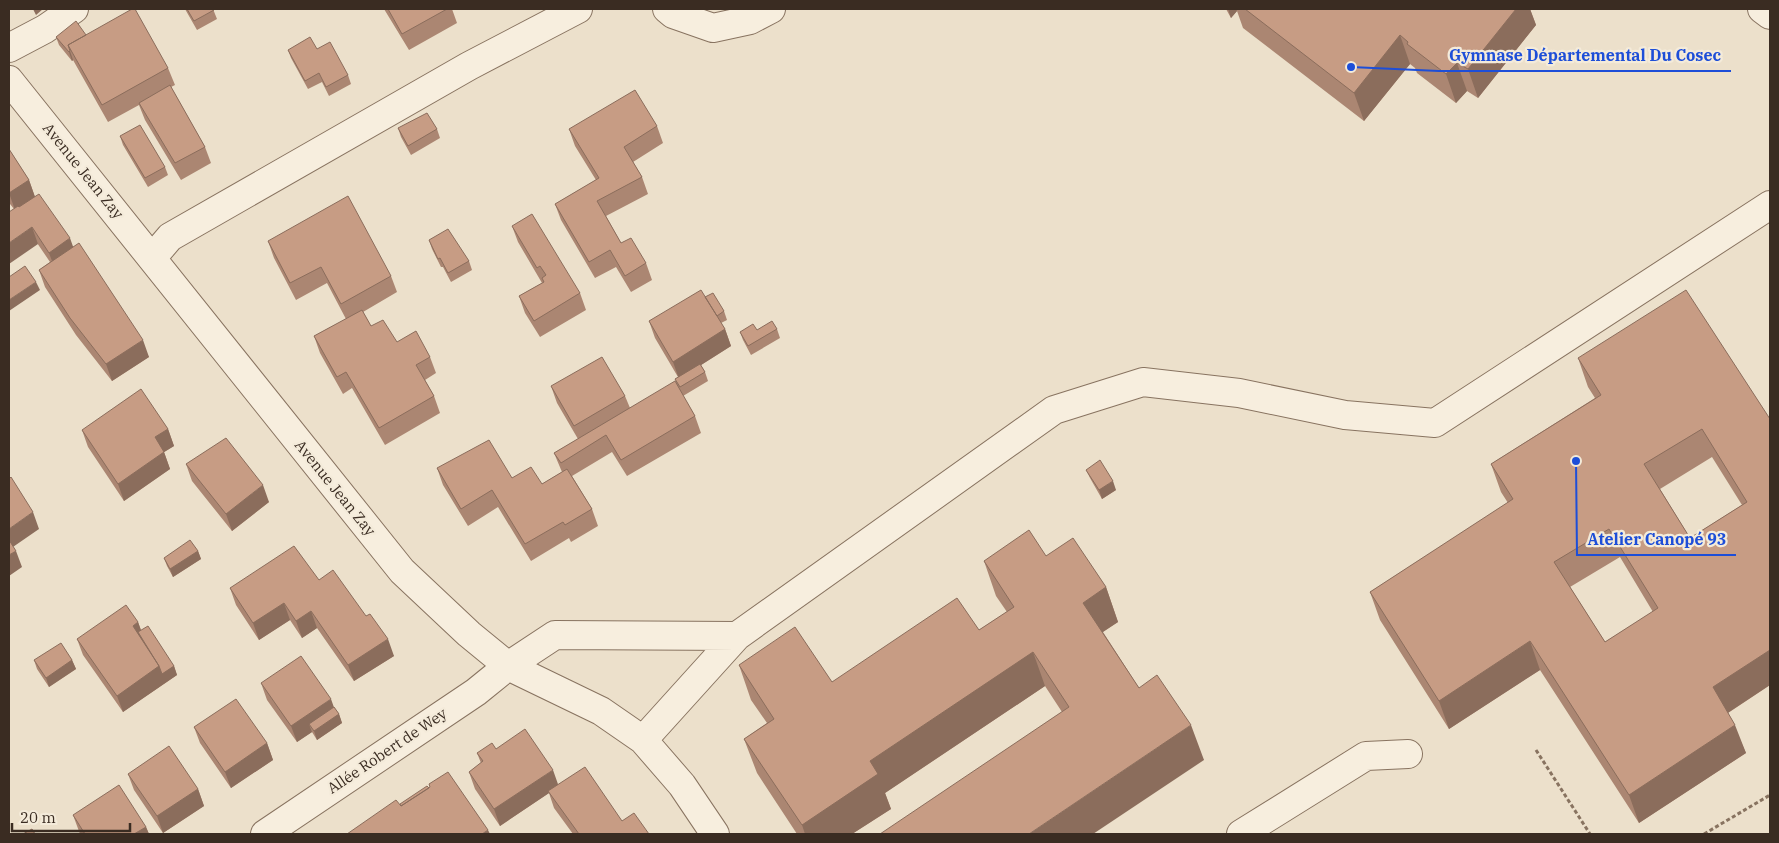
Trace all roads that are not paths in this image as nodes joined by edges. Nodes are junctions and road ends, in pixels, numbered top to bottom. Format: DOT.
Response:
graph roads {
  1 [pos="74,9"];
  2 [pos="578,9"];
  3 [pos="667,9"];
  4 [pos="771,9"];
  5 [pos="1762,9"];
  6 [pos="1770,15"];
  7 [pos="9,48"];
  8 [pos="9,80"];
  9 [pos="1770,205"];
  10 [pos="152,258"];
  11 [pos="737,636"];
  12 [pos="508,666"];
  13 [pos="643,740"];
  14 [pos="1408,754"];
  15 [pos="264,834"];
  16 [pos="715,834"];
  17 [pos="1241,834"];
  1 -- 7 [label="street"];
  2 -- 10 [label="street"];
  3 -- 4 [label="street"];
  5 -- 6 [label="street"];
  8 -- 10 [label="street, Avenue Jean Zay"];
  9 -- 11 [label="street"];
  10 -- 12 [label="street, Avenue Jean Zay"];
  11 -- 12 [label="street, Allée Robert de Wey"];
  11 -- 13 [label="street"];
  12 -- 13 [label="street, Avenue Jean Zay"];
  12 -- 15 [label="street, Allée Robert de Wey"];
  13 -- 16 [label="street, Avenue Jean Zay"];
  14 -- 17 [label="street"];
}
